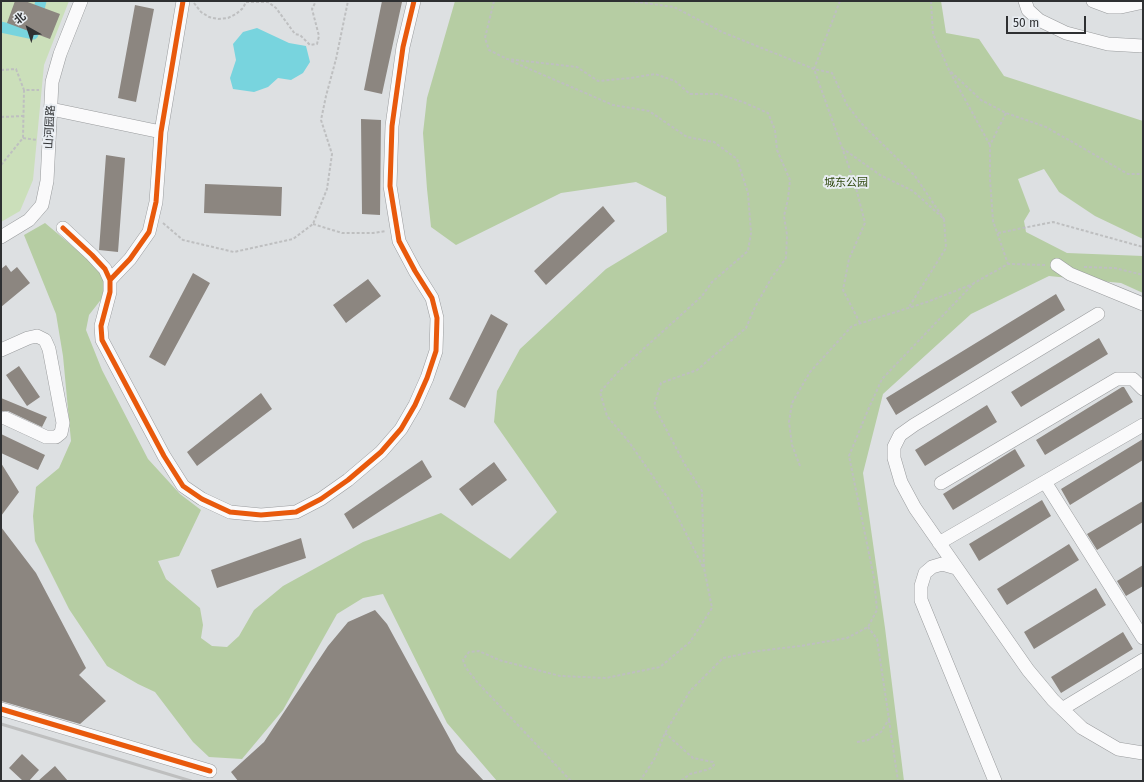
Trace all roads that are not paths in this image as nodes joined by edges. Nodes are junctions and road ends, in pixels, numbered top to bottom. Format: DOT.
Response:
graph roads {
  1 [pos="81,1"];
  2 [pos="183,1"];
  3 [pos="414,1"];
  4 [pos="1025,1"];
  5 [pos="1094,1"];
  6 [pos="1143,2"];
  7 [pos="1143,46"];
  8 [pos="51,109"];
  9 [pos="161,132"];
  10 [pos="63,228"];
  11 [pos="1,237"];
  12 [pos="1056,265"];
  13 [pos="110,280"];
  14 [pos="1143,304"];
  15 [pos="1098,314"];
  16 [pos="1,350"];
  17 [pos="1143,389"];
  18 [pos="5,418"];
  19 [pos="1143,424"];
  20 [pos="1044,482"];
  21 [pos="941,483"];
  22 [pos="939,543"];
  23 [pos="956,568"];
  24 [pos="1143,638"];
  25 [pos="1143,660"];
  26 [pos="1,709"];
  27 [pos="1062,709"];
  28 [pos="1143,753"];
  29 [pos="210,772"];
  30 [pos="995,781"];
  1 -- 8 [label="street, 山河园路"];
  2 -- 9 [label="street"];
  3 -- 13 [label="street"];
  4 -- 7 [label="street"];
  5 -- 6 [label="street"];
  8 -- 9 [label="street"];
  8 -- 11 [label="street, 山河园路"];
  9 -- 13 [label="street"];
  10 -- 13 [label="street"];
  12 -- 14 [label="street"];
  15 -- 22 [label="street"];
  16 -- 18 [label="street"];
  17 -- 21 [label="street"];
  19 -- 20 [label="street"];
  20 -- 22 [label="street"];
  20 -- 24 [label="street"];
  22 -- 23 [label="street"];
  23 -- 27 [label="street"];
  23 -- 30 [label="street"];
  25 -- 27 [label="street"];
  26 -- 29 [label="street"];
  27 -- 28 [label="street"];
}
